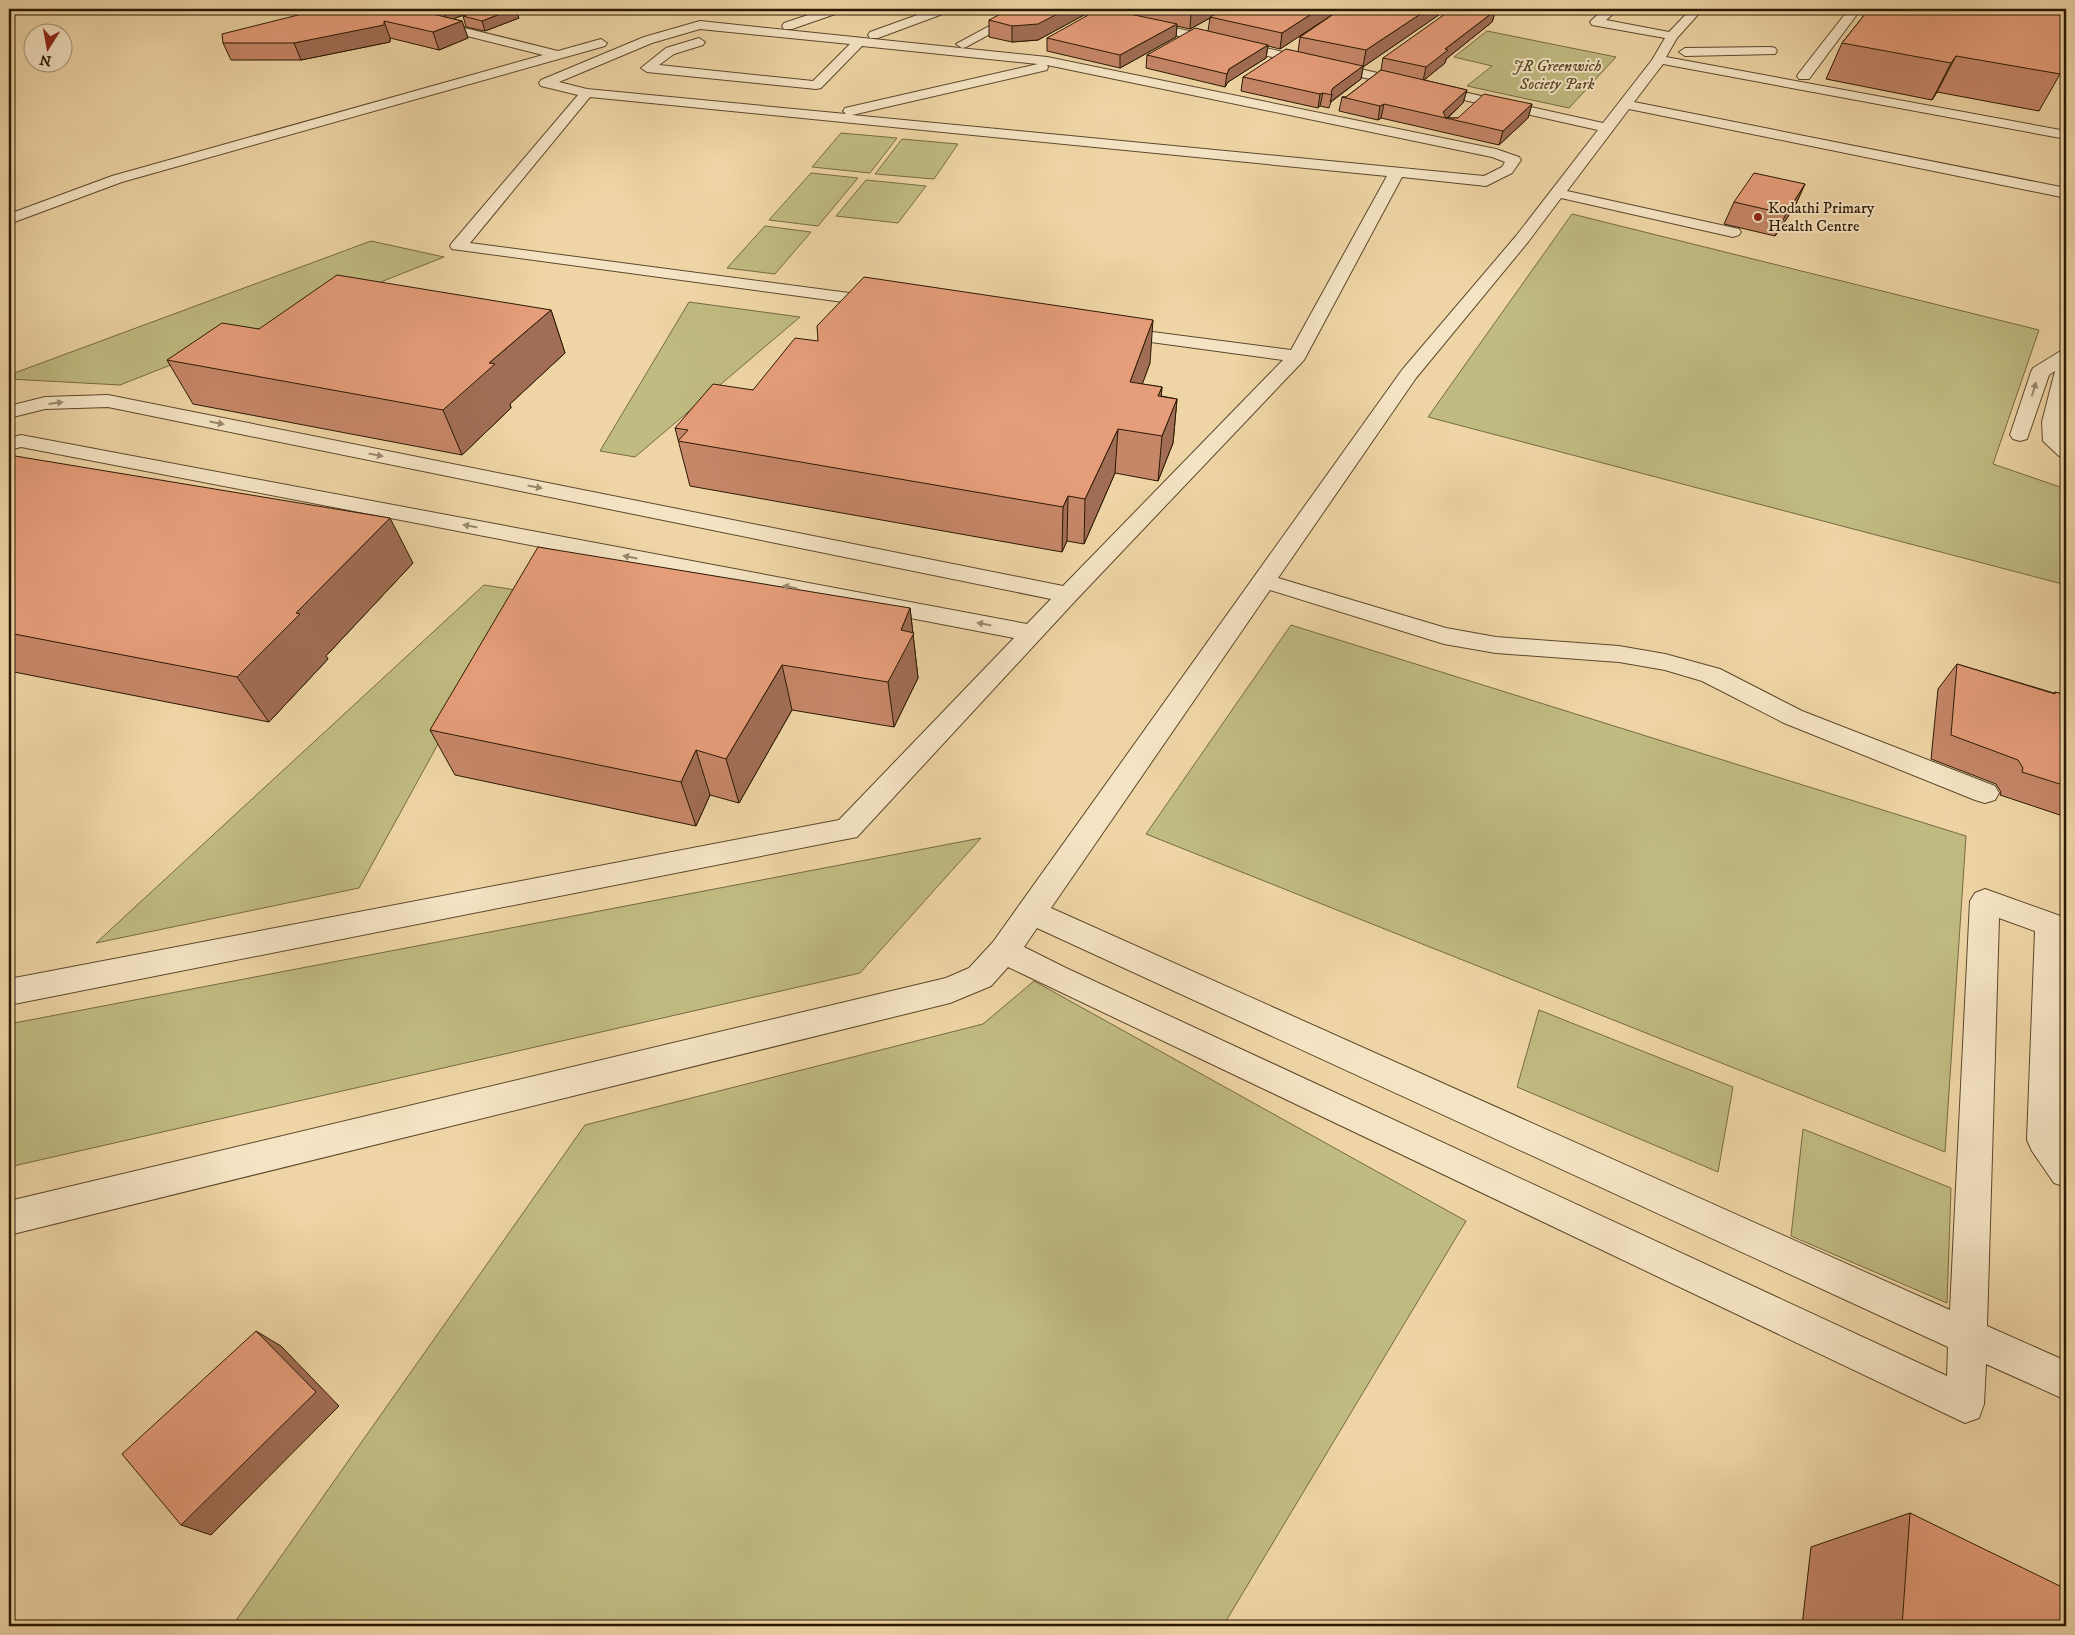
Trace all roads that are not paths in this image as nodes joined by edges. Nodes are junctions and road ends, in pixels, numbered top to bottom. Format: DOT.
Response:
graph roads {
  1 [pos="375,9"];
  2 [pos="838,9"];
  3 [pos="944,9"];
  4 [pos="1030,9"];
  5 [pos="1075,9"];
  6 [pos="1613,9"];
  7 [pos="1697,9"];
  8 [pos="1855,9"];
  9 [pos="1103,11"];
  10 [pos="464,21"];
  11 [pos="1082,23"];
  12 [pos="788,26"];
  13 [pos="1208,26"];
  14 [pos="448,27"];
  15 [pos="874,35"];
  16 [pos="1193,35"];
  17 [pos="1672,36"];
  18 [pos="860,41"];
  19 [pos="709,43"];
  20 [pos="962,44"];
  21 [pos="1177,44"];
  22 [pos="1298,45"];
  23 [pos="1033,47"];
  24 [pos="1771,51"];
  25 [pos="826,54"];
  26 [pos="558,55"];
  27 [pos="1282,55"];
  28 [pos="846,56"];
  29 [pos="1667,61"];
  30 [pos="1380,63"];
  31 [pos="1058,64"];
  32 [pos="1266,66"];
  33 [pos="490,73"];
  34 [pos="1371,75"];
  35 [pos="1804,76"];
  36 [pos="546,83"];
  37 [pos="1361,88"];
  38 [pos="587,93"];
  39 [pos="1478,99"];
  40 [pos="1631,105"];
  41 [pos="1466,110"];
  42 [pos="827,116"];
  43 [pos="1607,128"];
  44 [pos="2066,135"];
  45 [pos="1397,172"];
  46 [pos="1557,193"];
  47 [pos="2066,193"];
  48 [pos="10,218"];
  49 [pos="1734,232"];
  50 [pos="894,304"];
  51 [pos="1101,331"];
  52 [pos="1297,356"];
  53 [pos="2066,356"];
  54 [pos="2066,365"];
  55 [pos="9,412"];
  56 [pos="2020,435"];
  57 [pos="9,444"];
  58 [pos="2066,452"];
  59 [pos="1264,581"];
  60 [pos="1068,595"];
  61 [pos="1031,633"];
  62 [pos="1985,793"];
  63 [pos="1032,912"];
  64 [pos="2058,928"];
  65 [pos="1004,951"];
  66 [pos="9,992"];
  67 [pos="2066,1171"];
  68 [pos="9,1218"];
  69 [pos="1969,1337"];
  70 [pos="2066,1382"];
  1 -- 14 [label="street"];
  2 -- 12 [label="street"];
  3 -- 15 [label="street"];
  4 -- 20 [label="street"];
  5 -- 9 [label="street"];
  6 -- 17 [label="street"];
  7 -- 17 [label="street"];
  8 -- 35 [label="street"];
  9 -- 11 [label="street"];
  9 -- 16 [label="street"];
  10 -- 14 [label="street"];
  12 -- 15 [label="street"];
  12 -- 26 [label="street"];
  13 -- 16 [label="street"];
  14 -- 26 [label="street"];
  15 -- 20 [label="street"];
  16 -- 21 [label="street"];
  16 -- 27 [label="street"];
  17 -- 40 [label="street"];
  18 -- 28 [label="street"];
  18 -- 31 [label="street"];
  18 -- 36 [label="street"];
  19 -- 28 [label="street"];
  20 -- 23 [label="street"];
  22 -- 27 [label="street"];
  24 -- 29 [label="street"];
  25 -- 28 [label="street"];
  26 -- 33 [label="street"];
  27 -- 32 [label="street"];
  27 -- 34 [label="street"];
  29 -- 40 [label="street"];
  29 -- 44 [label="street"];
  30 -- 34 [label="street"];
  31 -- 42 [label="street"];
  31 -- 45 [label="street"];
  33 -- 36 [label="street"];
  33 -- 48 [label="street"];
  34 -- 37 [label="street"];
  34 -- 39 [label="street"];
  36 -- 38 [label="street"];
  38 -- 42 [label="street"];
  38 -- 50 [label="street"];
  39 -- 41 [label="street"];
  39 -- 43 [label="street"];
  40 -- 43 [label="street"];
  40 -- 47 [label="street"];
  42 -- 45 [label="street"];
  43 -- 46 [label="street"];
  45 -- 52 [label="street"];
  46 -- 49 [label="street"];
  46 -- 59 [label="street"];
  51 -- 52 [label="street"];
  52 -- 60 [label="street"];
  56 -- 53 [label="street, one-way"];
  54 -- 58 [label="street"];
  55 -- 60 [label="street, one-way"];
  61 -- 57 [label="street, one-way"];
  59 -- 62 [label="street"];
  59 -- 63 [label="street"];
  60 -- 61 [label="street"];
  61 -- 66 [label="street"];
  63 -- 65 [label="street"];
  63 -- 69 [label="street"];
  64 -- 67 [label="street"];
  64 -- 69 [label="street"];
  65 -- 68 [label="street"];
  65 -- 69 [label="street"];
  69 -- 70 [label="street"];
}
